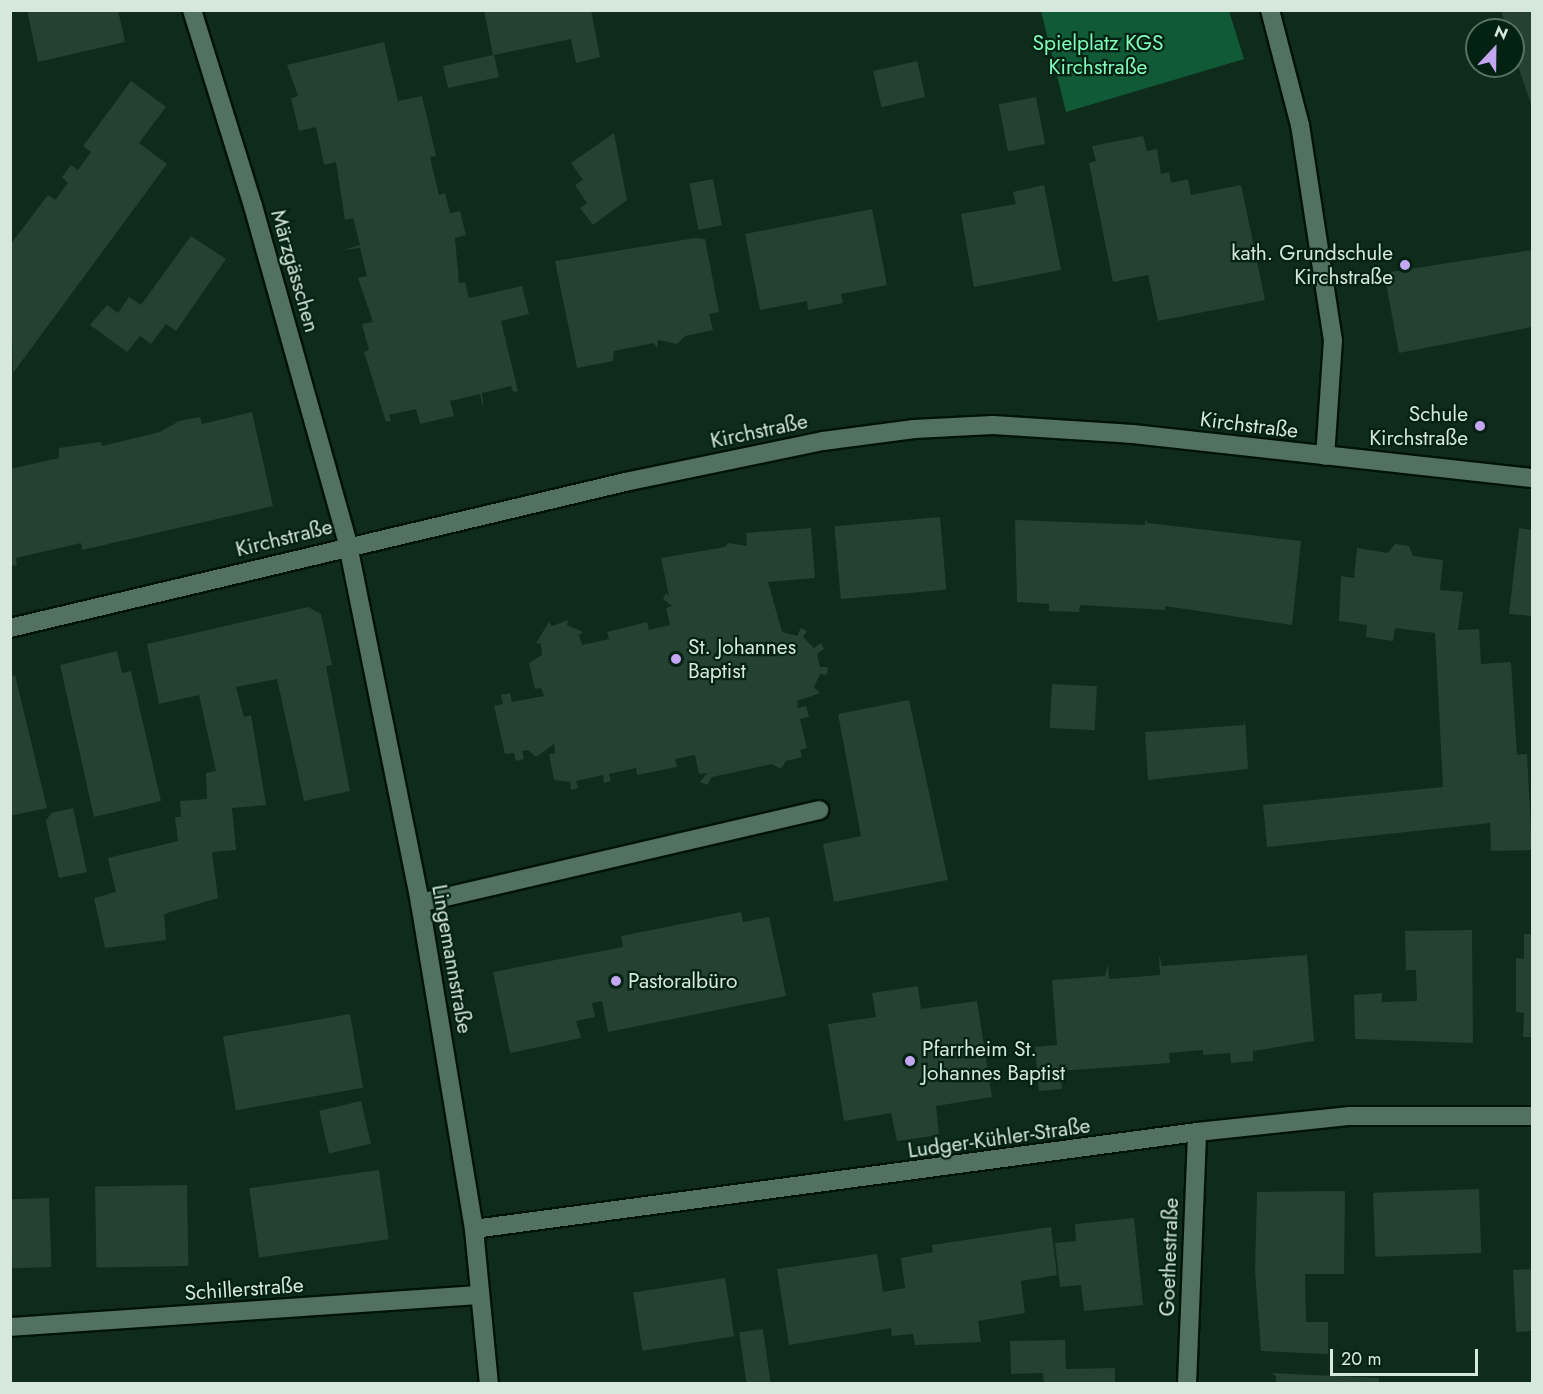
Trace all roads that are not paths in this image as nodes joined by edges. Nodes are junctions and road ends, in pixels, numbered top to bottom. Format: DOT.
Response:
graph roads {
  1 [pos="192,10"];
  2 [pos="1270,10"];
  3 [pos="1325,456"];
  4 [pos="1533,478"];
  5 [pos="348,545"];
  6 [pos="10,628"];
  7 [pos="819,810"];
  8 [pos="420,903"];
  9 [pos="1533,1116"];
  10 [pos="1197,1131"];
  11 [pos="474,1229"];
  12 [pos="480,1295"];
  13 [pos="10,1327"];
  14 [pos="489,1383"];
  15 [pos="1187,1383"];
  1 -- 5 [label="street, Märzgässchen"];
  2 -- 3 [label="street"];
  3 -- 4 [label="street, Kirchstraße"];
  3 -- 5 [label="street, Kirchstraße"];
  5 -- 6 [label="street, Kirchstraße"];
  5 -- 8 [label="street, Lingemannstraße"];
  7 -- 8 [label="street"];
  8 -- 11 [label="street, Lingemannstraße"];
  9 -- 10 [label="street, Ludger-Kühler-Straße"];
  10 -- 11 [label="street, Ludger-Kühler-Straße"];
  10 -- 15 [label="street, Goethestraße"];
  11 -- 12 [label="street, Lingemannstraße"];
  12 -- 13 [label="street, Schillerstraße"];
  12 -- 14 [label="street, Lingemannstraße"];
}
